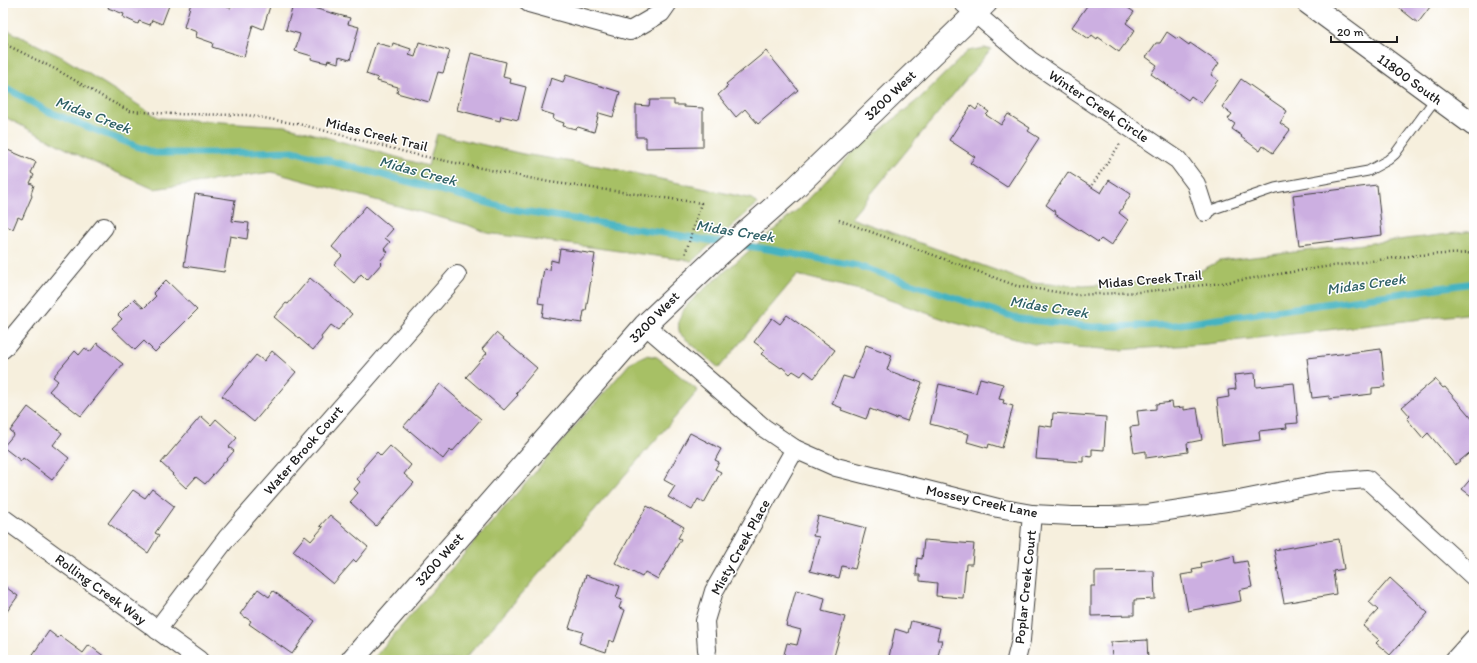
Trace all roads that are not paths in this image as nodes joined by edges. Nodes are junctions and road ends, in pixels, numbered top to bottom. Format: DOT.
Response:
graph roads {
  1 [pos="529,3"];
  2 [pos="668,3"];
  3 [pos="1308,3"];
  4 [pos="975,6"];
  5 [pos="1436,98"];
  6 [pos="1474,126"];
  7 [pos="1205,212"];
  8 [pos="104,227"];
  9 [pos="457,275"];
  10 [pos="645,325"];
  11 [pos="3,349"];
  12 [pos="795,449"];
  13 [pos="1032,514"];
  14 [pos="3,518"];
  15 [pos="1474,577"];
  16 [pos="157,630"];
  17 [pos="1474,638"];
  18 [pos="707,650"];
  19 [pos="198,660"];
  20 [pos="352,660"];
  21 [pos="1016,660"];
  22 [pos="1454,660"];
  1 -- 2 [label="street"];
  3 -- 5 [label="street, 11800 South"];
  4 -- 7 [label="street, Winter Creek Circle"];
  4 -- 10 [label="street, 3200 West"];
  5 -- 6 [label="street, 11800 South"];
  5 -- 7 [label="lane"];
  8 -- 11 [label="street"];
  9 -- 16 [label="street, Water Brook Court"];
  10 -- 12 [label="street, Mossey Creek Lane"];
  10 -- 20 [label="street, 3200 West"];
  12 -- 13 [label="street, Mossey Creek Lane"];
  12 -- 18 [label="street, Misty Creek Place"];
  13 -- 15 [label="street, Mossey Creek Lane"];
  13 -- 21 [label="street, Poplar Creek Court"];
  14 -- 16 [label="street, Rolling Creek Way"];
  16 -- 19 [label="street, Rolling Creek Way"];
  17 -- 22 [label="street"];
}
